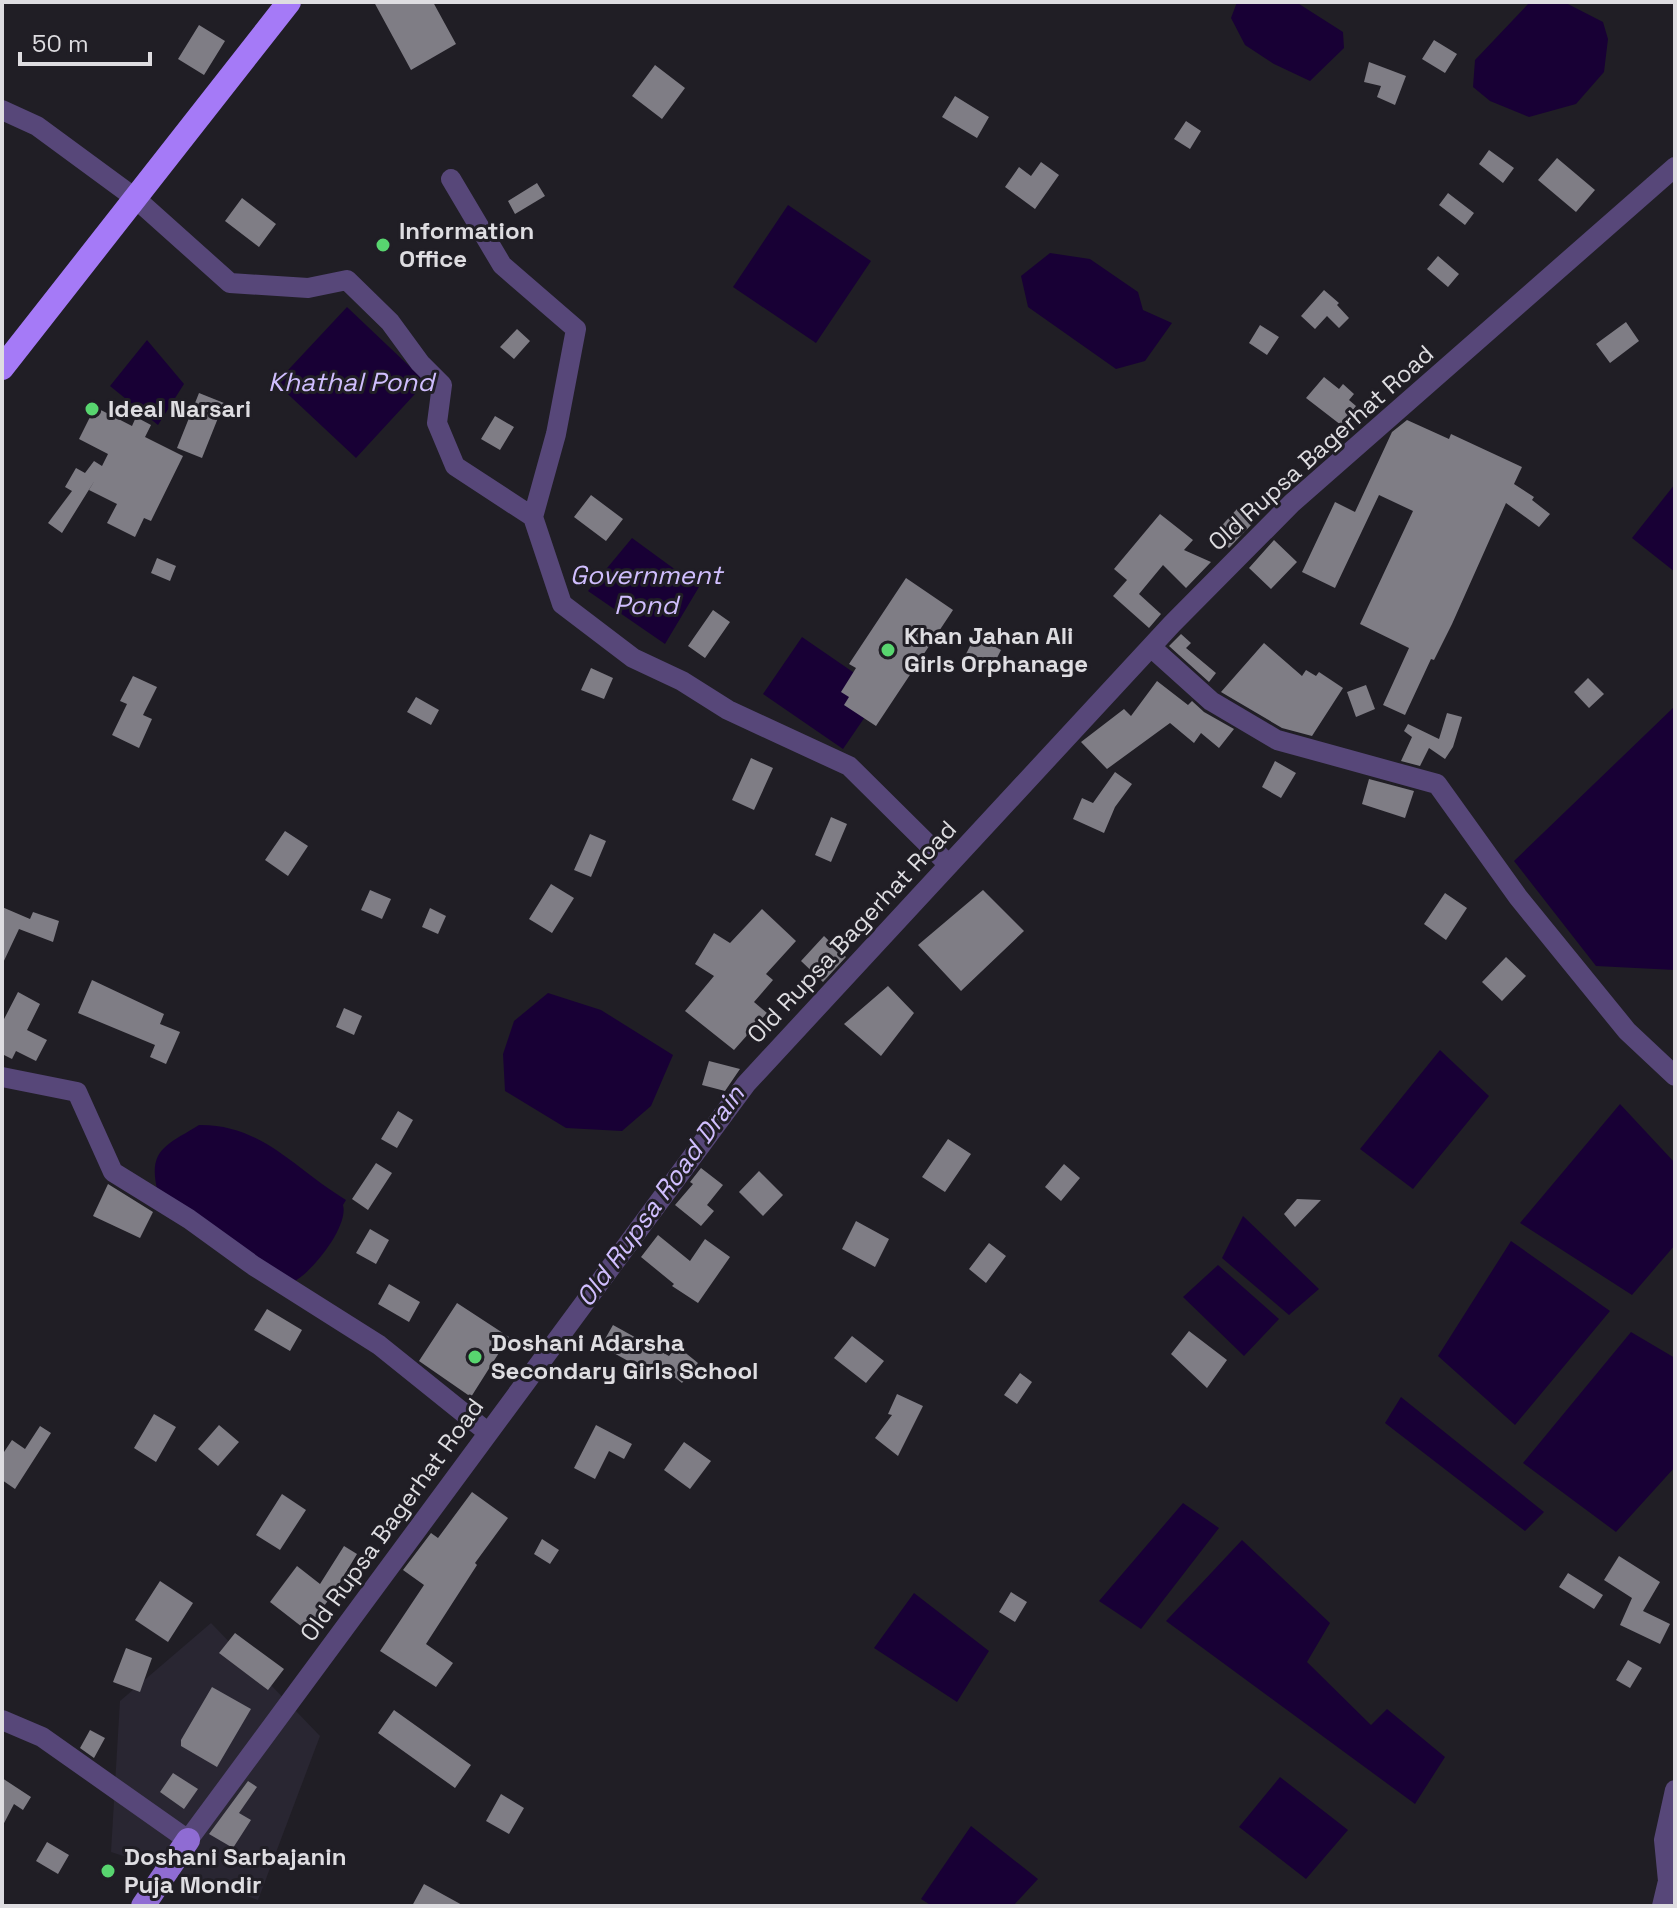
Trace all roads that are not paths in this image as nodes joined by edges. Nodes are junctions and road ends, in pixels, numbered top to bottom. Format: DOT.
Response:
graph roads {
  1 [pos="289,2"];
  2 [pos="2,110"];
  3 [pos="1675,167"];
  4 [pos="451,179"];
  5 [pos="135,198"];
  6 [pos="2,368"];
  7 [pos="533,517"];
  8 [pos="1151,647"];
  9 [pos="949,865"];
  10 [pos="1675,1076"];
  11 [pos="2,1077"];
  12 [pos="486,1431"];
  13 [pos="2,1720"];
  14 [pos="1675,1790"];
  15 [pos="188,1840"];
  16 [pos="143,1906"];
  17 [pos="1662,1906"];
  1 -- 5 [label="highway"];
  2 -- 5 [label="street"];
  3 -- 8 [label="street, Old Rupsa Bagerhat Road"];
  4 -- 7 [label="street"];
  5 -- 6 [label="highway"];
  5 -- 7 [label="street"];
  7 -- 9 [label="street"];
  8 -- 9 [label="street, Old Rupsa Bagerhat Road"];
  8 -- 10 [label="street"];
  9 -- 15 [label="street, Old Rupsa Bagerhat Road"];
  11 -- 12 [label="street"];
  13 -- 15 [label="street"];
  14 -- 17 [label="street"];
  15 -- 16 [label="main road"];
}
